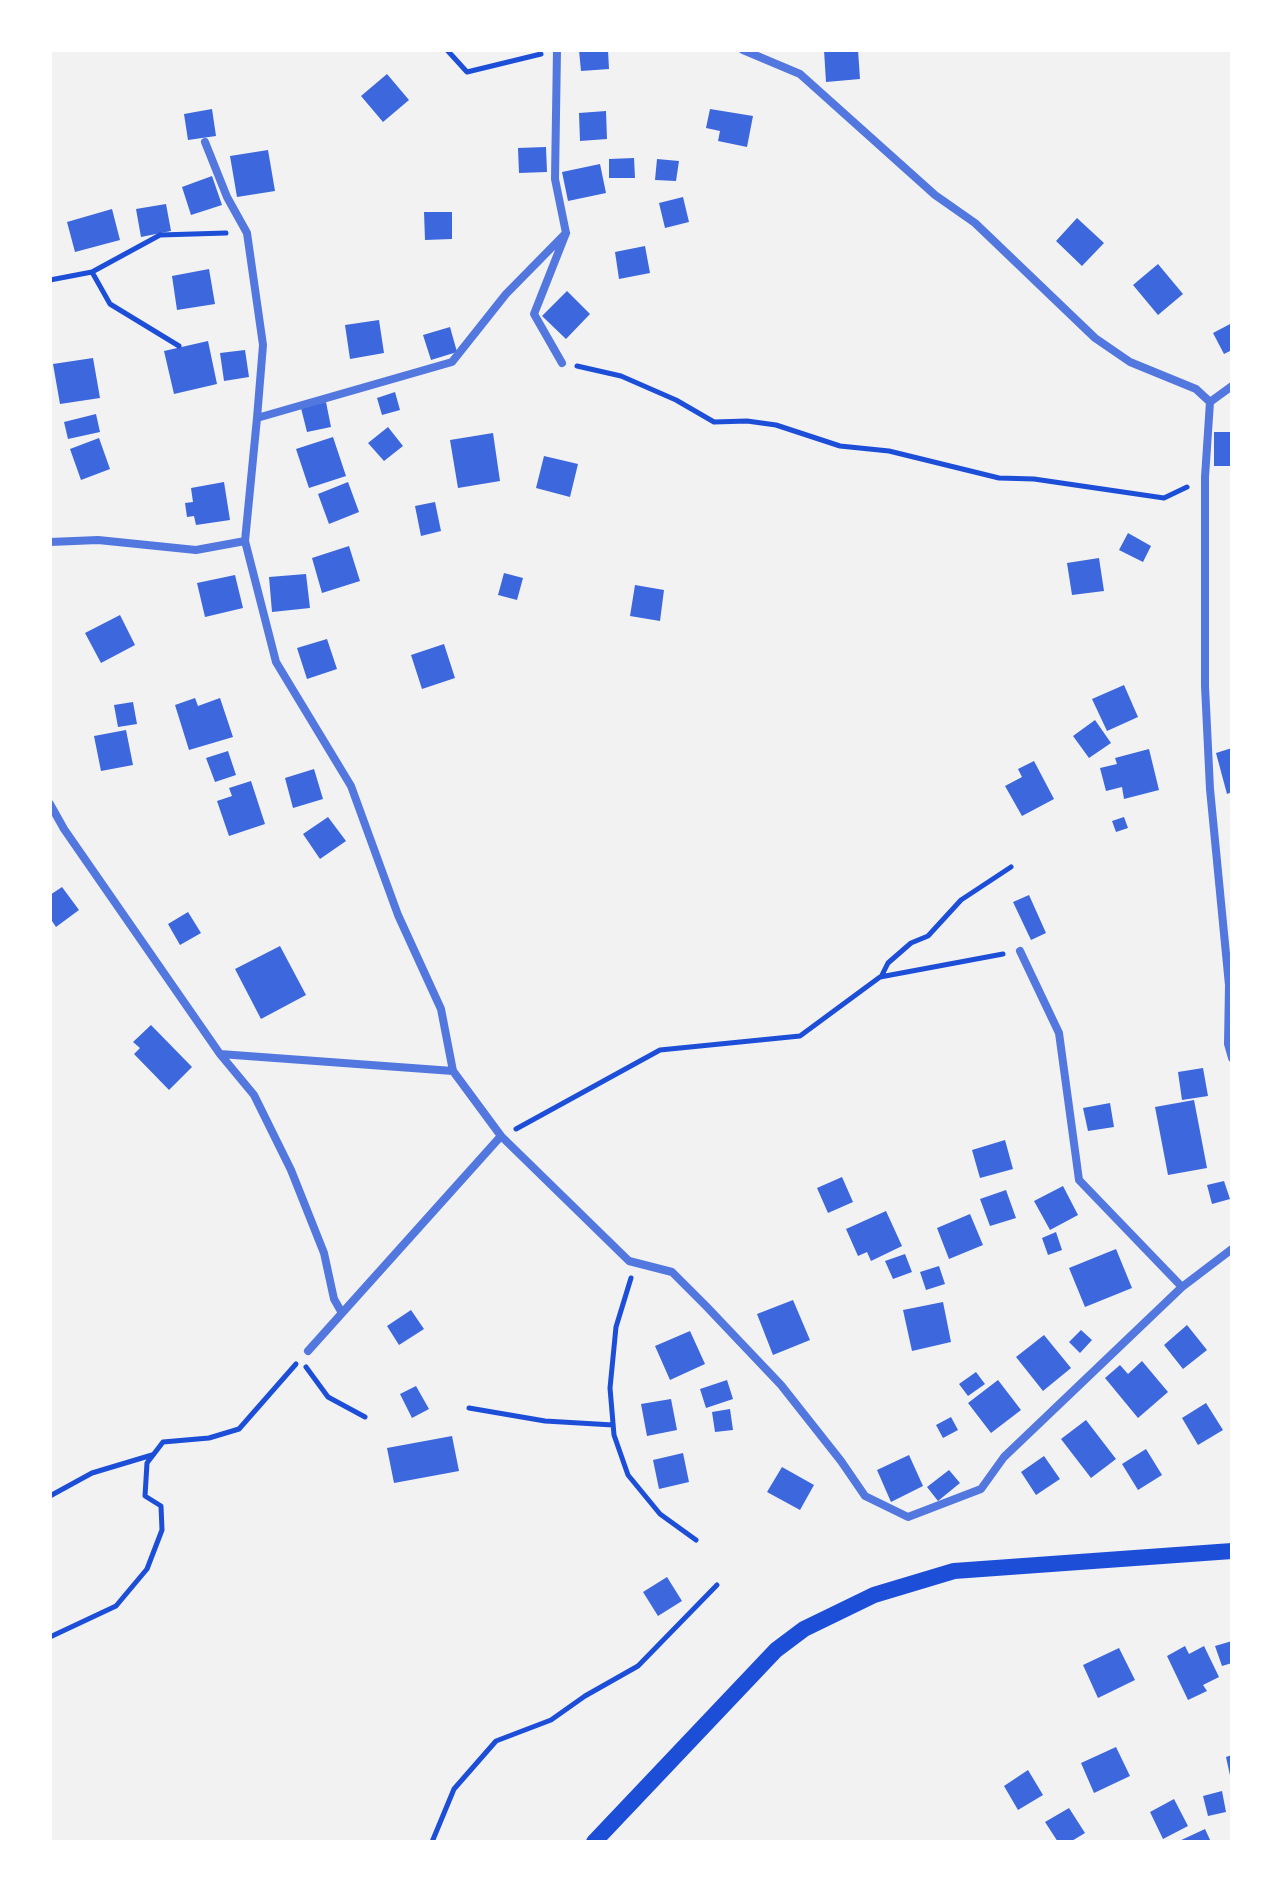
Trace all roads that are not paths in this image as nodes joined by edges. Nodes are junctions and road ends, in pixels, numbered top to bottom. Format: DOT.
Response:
graph roads {
  1 [pos="557,50"];
  2 [pos="743,50"];
  3 [pos="205,142"];
  4 [pos="566,233"];
  5 [pos="562,363"];
  6 [pos="1232,386"];
  7 [pos="1210,402"];
  8 [pos="257,418"];
  9 [pos="245,541"];
  10 [pos="50,542"];
  11 [pos="50,804"];
  12 [pos="1020,951"];
  13 [pos="220,1054"];
  14 [pos="1232,1058"];
  15 [pos="453,1071"];
  16 [pos="501,1136"];
  17 [pos="1232,1249"];
  18 [pos="1182,1287"];
  19 [pos="342,1313"];
  20 [pos="308,1351"];
  21 [pos="1232,1551"];
  22 [pos="594,1842"];
  1 -- 4 [label="street"];
  2 -- 7 [label="street"];
  3 -- 8 [label="street"];
  4 -- 5 [label="street"];
  4 -- 8 [label="street"];
  6 -- 7 [label="street"];
  7 -- 14 [label="street"];
  8 -- 9 [label="street"];
  9 -- 10 [label="street"];
  9 -- 15 [label="street"];
  11 -- 13 [label="street"];
  12 -- 18 [label="street"];
  13 -- 15 [label="street"];
  13 -- 19 [label="street"];
  15 -- 16 [label="street"];
  16 -- 18 [label="street"];
  16 -- 19 [label="street"];
  17 -- 18 [label="street"];
  19 -- 20 [label="street"];
  21 -- 22 [label="main road"];
}
